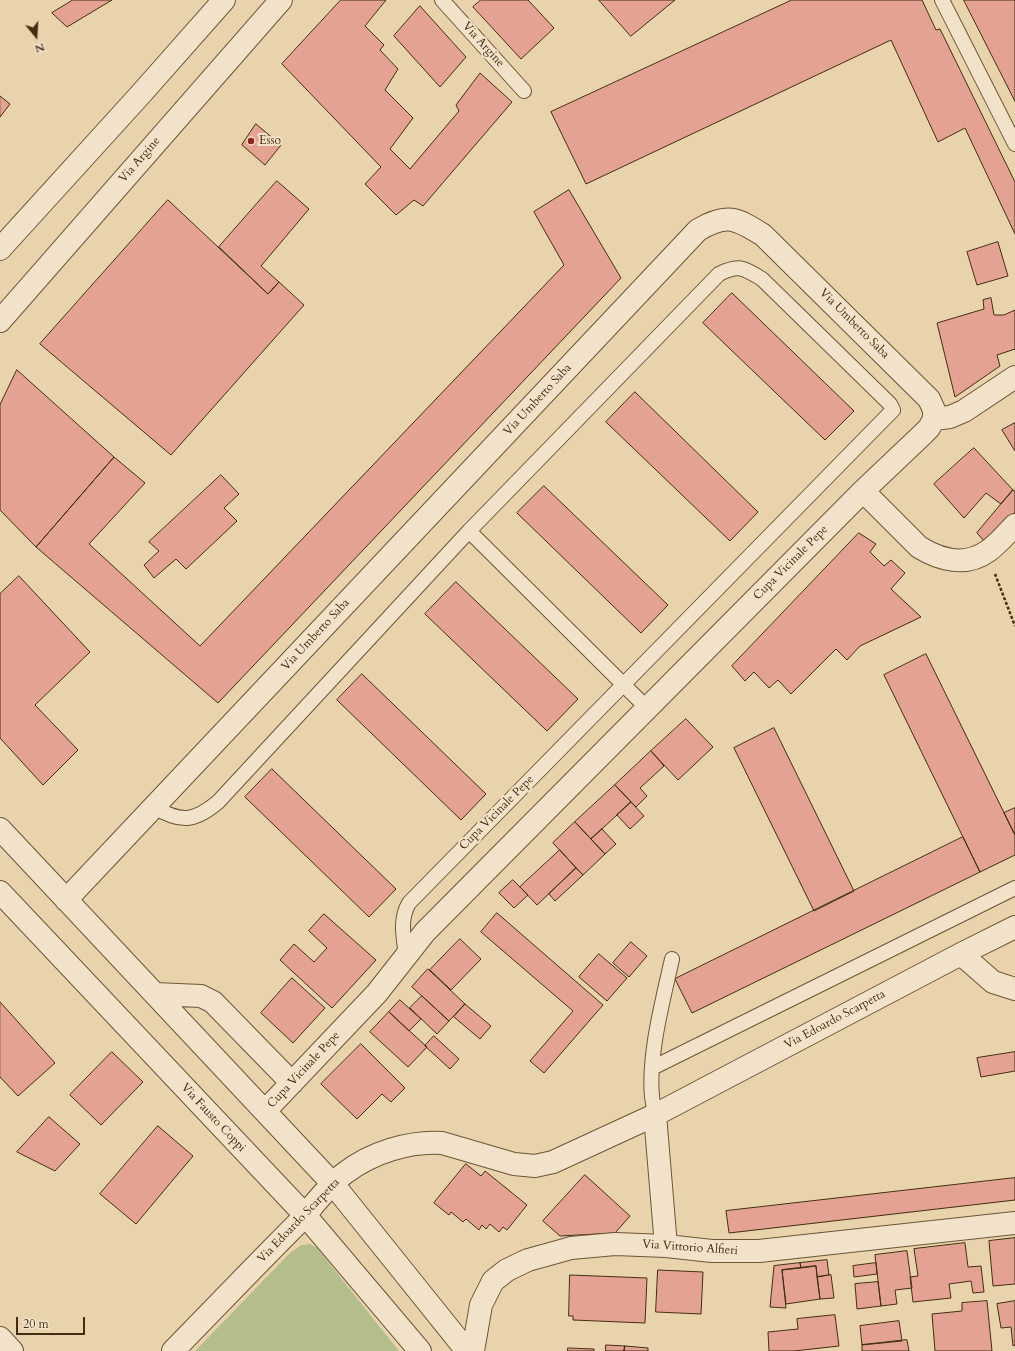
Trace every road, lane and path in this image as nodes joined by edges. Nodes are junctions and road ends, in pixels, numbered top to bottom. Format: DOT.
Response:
graph roads {
  1 [pos="224,0"];
  2 [pos="281,0"];
  3 [pos="442,0"];
  4 [pos="942,0"];
  5 [pos="524,91"];
  6 [pos="1015,144"];
  7 [pos="0,249"];
  8 [pos="0,321"];
  9 [pos="1015,377"];
  10 [pos="934,419"];
  11 [pos="863,491"];
  12 [pos="1015,525"];
  13 [pos="469,532"];
  14 [pos="982,555"];
  15 [pos="1015,626"];
  16 [pos="624,685"];
  17 [pos="647,708"];
  18 [pos="154,807"];
  19 [pos="0,828"];
  20 [pos="1015,888"];
  21 [pos="0,892"];
  22 [pos="66,900"];
  23 [pos="1015,927"];
  24 [pos="961,954"];
  25 [pos="406,956"];
  26 [pos="672,959"];
  27 [pos="1015,989"];
  28 [pos="155,994"];
  29 [pos="652,1068"];
  30 [pos="292,1083"];
  31 [pos="265,1111"];
  32 [pos="656,1115"];
  33 [pos="333,1184"];
  34 [pos="305,1215"];
  35 [pos="1015,1223"];
  36 [pos="666,1246"];
  37 [pos="0,1338"];
  38 [pos="12,1351"];
  39 [pos="173,1351"];
  40 [pos="420,1351"];
  41 [pos="467,1351"];
  42 [pos="473,1351"];
  1 -- 7 [label="street"];
  2 -- 8 [label="street, Via Argine"];
  3 -- 5 [label="lane, Via Argine"];
  4 -- 6 [label="lane"];
  9 -- 10 [label="street"];
  10 -- 11 [label="street, Cupa Vicinale Pepe"];
  10 -- 18 [label="street, Via Umberto Saba"];
  11 -- 14 [label="street"];
  11 -- 17 [label="street, Cupa Vicinale Pepe"];
  12 -- 14 [label="street"];
  13 -- 16 [label="lane"];
  13 -- 16 [label="lane, Cupa Vicinale Pepe"];
  13 -- 18 [label="lane"];
  14 -- 15 [label="path"];
  16 -- 17 [label="lane"];
  16 -- 25 [label="lane, Cupa Vicinale Pepe"];
  17 -- 25 [label="street, Cupa Vicinale Pepe"];
  18 -- 22 [label="street, Via Umberto Saba"];
  19 -- 22 [label="street"];
  20 -- 29 [label="lane"];
  21 -- 34 [label="street, Via Fausto Coppi"];
  22 -- 28 [label="street"];
  23 -- 24 [label="street, Via Edoardo Scarpetta"];
  24 -- 27 [label="street"];
  24 -- 32 [label="street, Via Edoardo Scarpetta"];
  25 -- 30 [label="street, Cupa Vicinale Pepe"];
  26 -- 29 [label="lane"];
  28 -- 30 [label="street"];
  28 -- 31 [label="street"];
  29 -- 32 [label="lane"];
  30 -- 31 [label="street, Cupa Vicinale Pepe"];
  31 -- 33 [label="street"];
  32 -- 33 [label="street, Via Edoardo Scarpetta"];
  32 -- 36 [label="street"];
  33 -- 34 [label="street, Via Edoardo Scarpetta"];
  33 -- 41 [label="street"];
  34 -- 39 [label="street, Via Edoardo Scarpetta"];
  34 -- 40 [label="street, Via Fausto Coppi"];
  35 -- 36 [label="street, Via Vittorio Alfieri"];
  36 -- 42 [label="street, Via Vittorio Alfieri"];
  37 -- 38 [label="street"];
}
